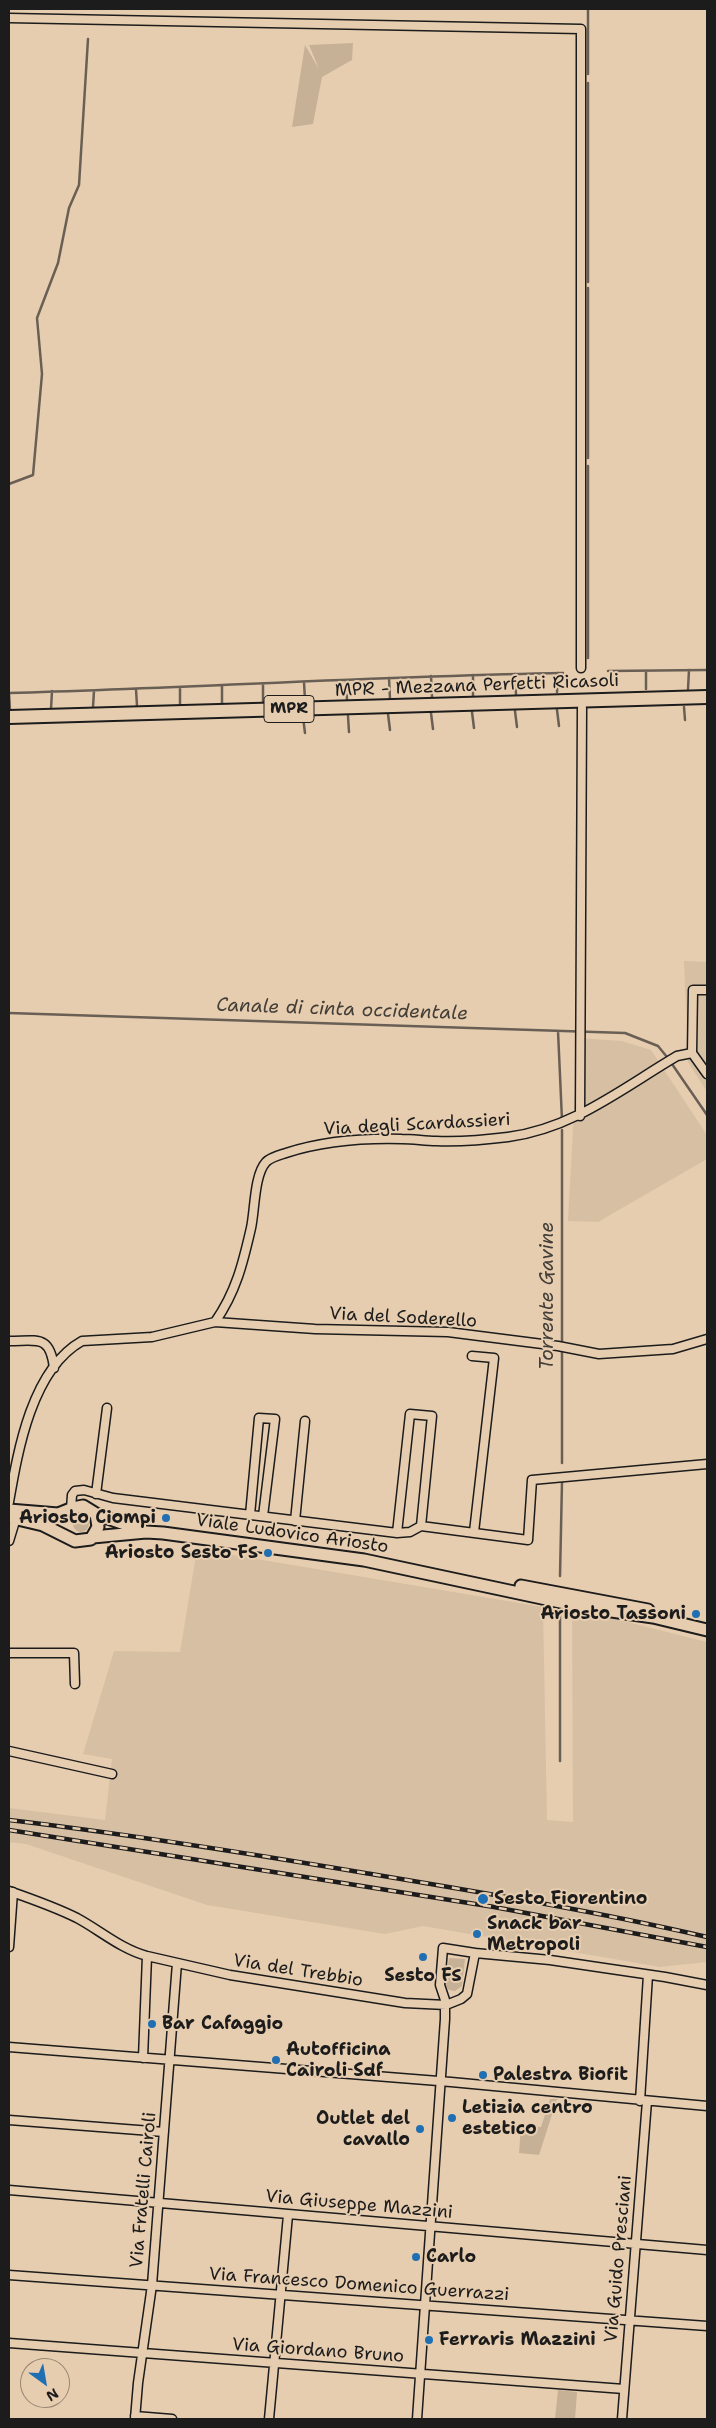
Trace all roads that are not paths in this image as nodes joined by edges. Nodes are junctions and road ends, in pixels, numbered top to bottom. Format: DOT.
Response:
graph roads {
  1 [pos="9,18"];
  2 [pos="581,668"];
  3 [pos="707,697"];
  4 [pos="582,708"];
  5 [pos="9,717"];
  6 [pos="707,990"];
  7 [pos="692,1053"];
  8 [pos="707,1074"];
  9 [pos="580,1116"];
  10 [pos="215,1322"];
  11 [pos="707,1339"];
  12 [pos="9,1341"];
  13 [pos="472,1356"];
  14 [pos="54,1368"];
  15 [pos="107,1408"];
  16 [pos="305,1421"];
  17 [pos="707,1464"];
  18 [pos="96,1494"];
  19 [pos="70,1509"];
  20 [pos="10,1511"];
  21 [pos="96,1514"];
  22 [pos="250,1515"];
  23 [pos="263,1516"];
  24 [pos="295,1521"];
  25 [pos="421,1526"];
  26 [pos="146,1532"];
  27 [pos="474,1532"];
  28 [pos="397,1533"];
  29 [pos="67,1537"];
  30 [pos="93,1537"];
  31 [pos="9,1541"];
  32 [pos="432,1574"];
  33 [pos="707,1626"];
  34 [pos="707,1630"];
  35 [pos="9,1653"];
  36 [pos="75,1684"];
  37 [pos="9,1752"];
  38 [pos="112,1774"];
  39 [pos="11,1892"];
  40 [pos="9,1947"];
  41 [pos="475,1953"];
  42 [pos="148,1956"];
  43 [pos="177,1963"];
  44 [pos="648,1974"];
  45 [pos="707,1985"];
  46 [pos="446,2005"];
  47 [pos="9,2046"];
  48 [pos="143,2058"];
  49 [pos="170,2059"];
  50 [pos="441,2082"];
  51 [pos="643,2101"];
  52 [pos="707,2106"];
  53 [pos="9,2120"];
  54 [pos="164,2132"];
  55 [pos="9,2190"];
  56 [pos="158,2203"];
  57 [pos="288,2215"];
  58 [pos="430,2227"];
  59 [pos="634,2244"];
  60 [pos="707,2250"];
  61 [pos="9,2275"];
  62 [pos="152,2284"];
  63 [pos="280,2295"];
  64 [pos="426,2304"];
  65 [pos="628,2320"];
  66 [pos="707,2326"];
  67 [pos="9,2344"];
  68 [pos="142,2354"];
  69 [pos="275,2363"];
  70 [pos="421,2374"];
  71 [pos="624,2389"];
  72 [pos="135,2418"];
  73 [pos="172,2419"];
  74 [pos="269,2419"];
  75 [pos="417,2419"];
  76 [pos="622,2419"];
  1 -- 2 [label="street"];
  3 -- 5 [label="main road, MPR - Mezzana Perfetti Ricasoli / MPR"];
  4 -- 9 [label="street"];
  6 -- 7 [label="street"];
  7 -- 8 [label="street"];
  7 -- 9 [label="street, Via degli Scardassieri"];
  9 -- 10 [label="street, Via degli Scardassieri"];
  10 -- 11 [label="street, Via del Soderello"];
  10 -- 14 [label="street"];
  12 -- 14 [label="street"];
  13 -- 27 [label="street"];
  14 -- 20 [label="street"];
  15 -- 18 [label="street"];
  16 -- 24 [label="street"];
  17 -- 27 [label="street"];
  18 -- 19 [label="street"];
  18 -- 22 [label="street"];
  19 -- 20 [label="street, Viale Ludovico Ariosto"];
  19 -- 21 [label="street, Viale Ludovico Ariosto"];
  19 -- 29 [label="street"];
  20 -- 29 [label="street, Viale Ludovico Ariosto"];
  20 -- 31 [label="street"];
  21 -- 26 [label="street, Viale Ludovico Ariosto"];
  21 -- 30 [label="street"];
  22 -- 23 [label="street"];
  22 -- 23 [label="street"];
  23 -- 24 [label="street"];
  24 -- 28 [label="street"];
  25 -- 27 [label="street"];
  25 -- 28 [label="street"];
  25 -- 28 [label="street"];
  26 -- 30 [label="street, Viale Ludovico Ariosto"];
  26 -- 32 [label="street, Viale Ludovico Ariosto"];
  29 -- 30 [label="street, Viale Ludovico Ariosto"];
  32 -- 33 [label="street, Viale Ludovico Ariosto"];
  32 -- 34 [label="street, Viale Ludovico Ariosto"];
  35 -- 36 [label="street"];
  37 -- 38 [label="street"];
  39 -- 40 [label="street"];
  39 -- 42 [label="street, Via del Trebbio"];
  41 -- 44 [label="street"];
  41 -- 46 [label="street"];
  41 -- 46 [label="street"];
  42 -- 43 [label="street, Via del Trebbio"];
  42 -- 48 [label="street"];
  43 -- 46 [label="street, Via del Trebbio"];
  43 -- 49 [label="street, Via Fratelli Cairoli"];
  44 -- 45 [label="street"];
  44 -- 51 [label="street, Via Guido Presciani"];
  46 -- 50 [label="street"];
  47 -- 48 [label="street"];
  48 -- 49 [label="street"];
  49 -- 50 [label="street"];
  49 -- 54 [label="street, Via Fratelli Cairoli"];
  50 -- 51 [label="street"];
  50 -- 58 [label="street"];
  51 -- 52 [label="street"];
  51 -- 59 [label="street, Via Guido Presciani"];
  53 -- 54 [label="street"];
  54 -- 56 [label="street, Via Fratelli Cairoli"];
  55 -- 56 [label="street, Via Giuseppe Mazzini"];
  56 -- 57 [label="street, Via Giuseppe Mazzini"];
  56 -- 62 [label="street, Via Fratelli Cairoli"];
  57 -- 58 [label="street, Via Giuseppe Mazzini"];
  57 -- 63 [label="street"];
  58 -- 59 [label="street, Via Giuseppe Mazzini"];
  58 -- 64 [label="street"];
  59 -- 60 [label="street, Via Giuseppe Mazzini"];
  59 -- 65 [label="street, Via Guido Presciani"];
  61 -- 62 [label="street, Via Francesco Domenico Guerrazzi"];
  62 -- 63 [label="street, Via Francesco Domenico Guerrazzi"];
  62 -- 68 [label="street, Via Fratelli Cairoli"];
  63 -- 64 [label="street, Via Francesco Domenico Guerrazzi"];
  63 -- 69 [label="street"];
  64 -- 65 [label="street, Via Francesco Domenico Guerrazzi"];
  64 -- 70 [label="street"];
  65 -- 66 [label="street, Via Francesco Domenico Guerrazzi"];
  65 -- 71 [label="street, Via Guido Presciani"];
  67 -- 68 [label="street, Via Giordano Bruno"];
  68 -- 69 [label="street, Via Giordano Bruno"];
  68 -- 72 [label="street, Via Fratelli Cairoli"];
  69 -- 70 [label="street, Via Giordano Bruno"];
  69 -- 74 [label="street"];
  70 -- 71 [label="street, Via Giordano Bruno"];
  70 -- 75 [label="street"];
  71 -- 76 [label="street, Via Guido Presciani"];
  72 -- 73 [label="street"];
}
